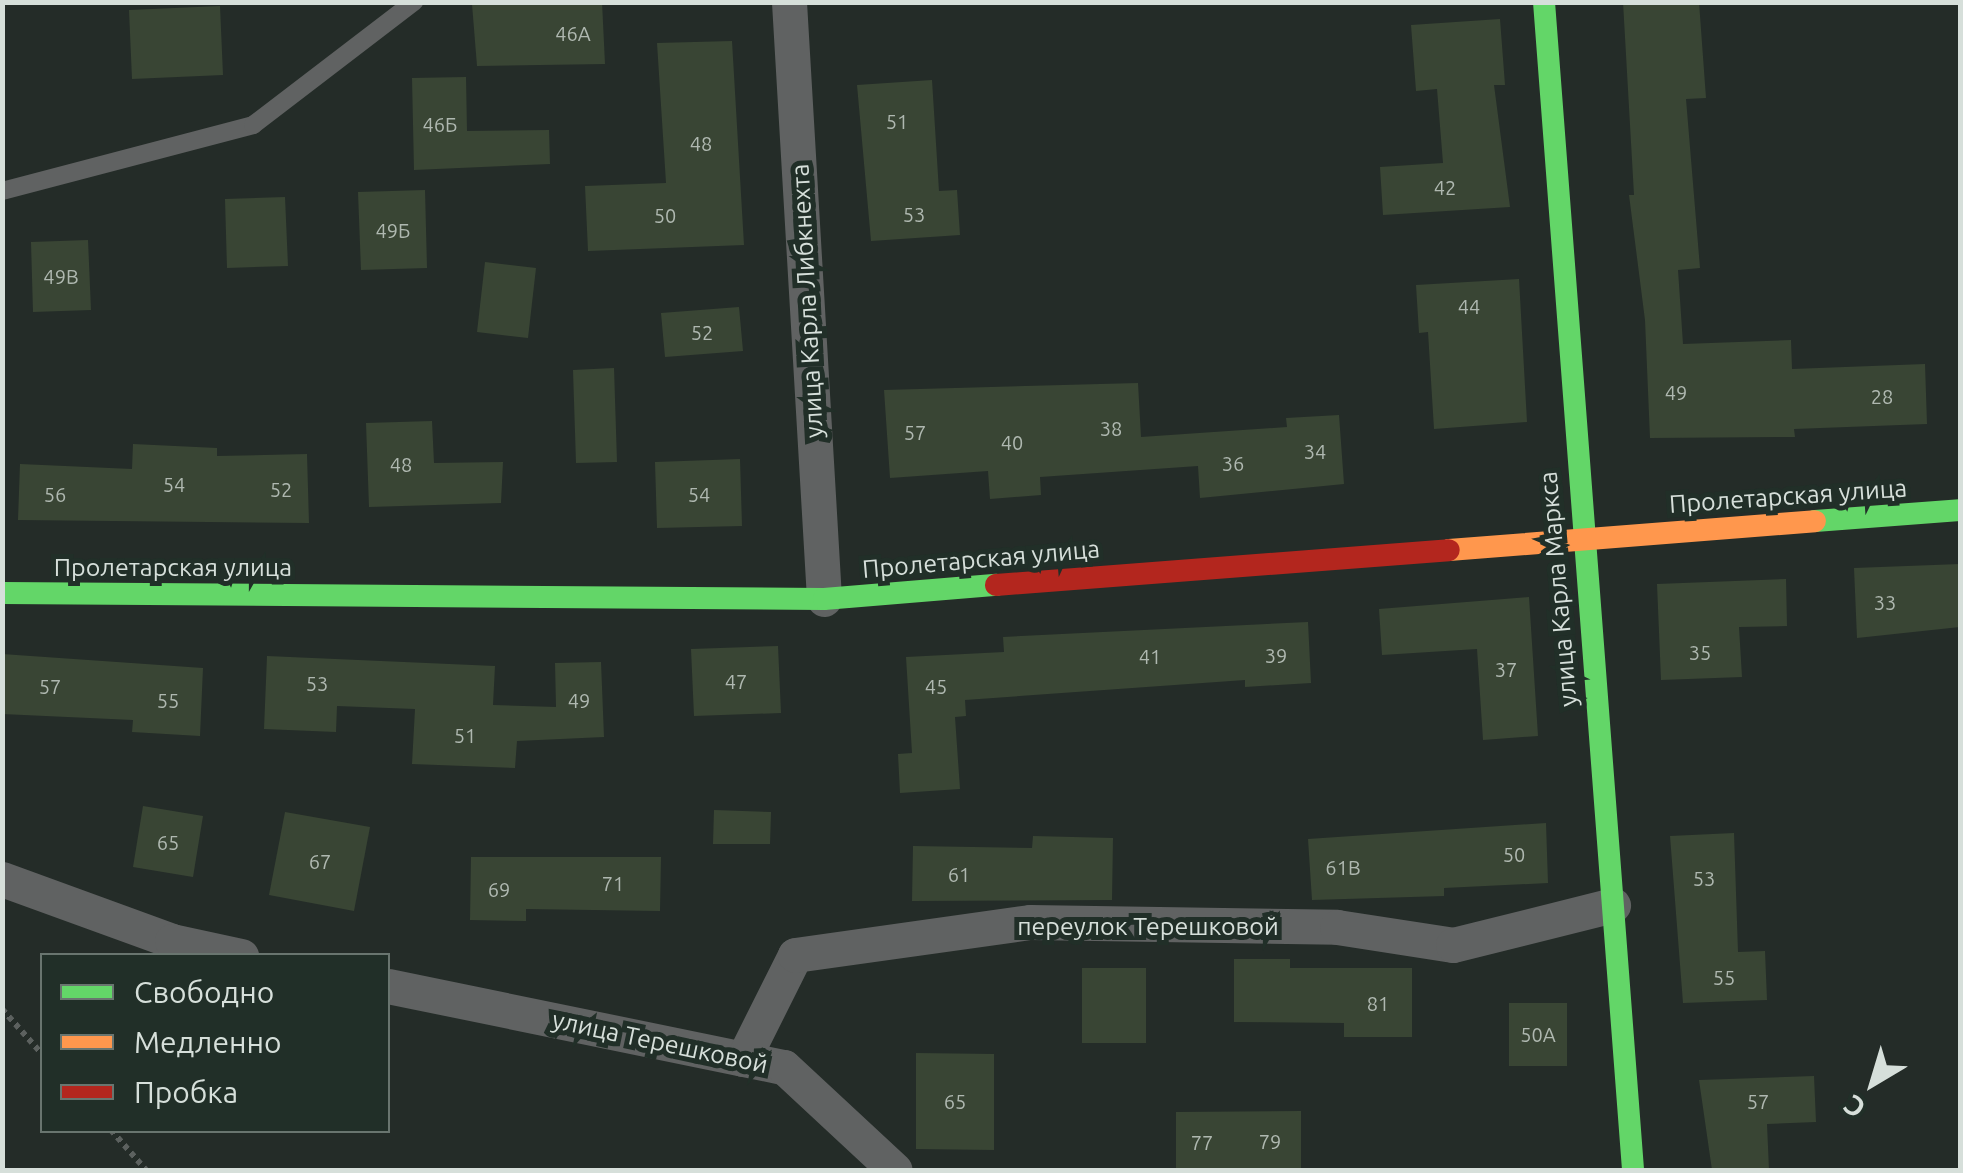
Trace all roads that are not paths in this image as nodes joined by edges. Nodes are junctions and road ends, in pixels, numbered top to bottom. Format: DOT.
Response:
graph roads {
  1 [pos="414,2"];
  2 [pos="789,2"];
  3 [pos="1544,2"];
  4 [pos="2,191"];
  5 [pos="1960,510"];
  6 [pos="1580,539"];
  7 [pos="2,594"];
  8 [pos="824,599"];
  9 [pos="2,879"];
  10 [pos="1613,904"];
  11 [pos="226,953"];
  12 [pos="390,986"];
  13 [pos="743,1058"];
  14 [pos="895,1170"];
  15 [pos="1632,1170"];
  1 -- 4 [label="lane"];
  2 -- 8 [label="street, улица Карла Либкнехта"];
  3 -- 6 [label="main road, улица Карла Маркса"];
  5 -- 6 [label="main road, Пролетарская улица"];
  6 -- 8 [label="main road, Пролетарская улица"];
  6 -- 10 [label="main road, улица Карла Маркса"];
  7 -- 8 [label="main road, Пролетарская улица"];
  9 -- 11 [label="street"];
  10 -- 13 [label="street, переулок Терешковой"];
  10 -- 15 [label="main road, улица Карла Маркса"];
  12 -- 13 [label="street, улица Терешковой"];
  13 -- 14 [label="street, улица Терешковой"];
}
